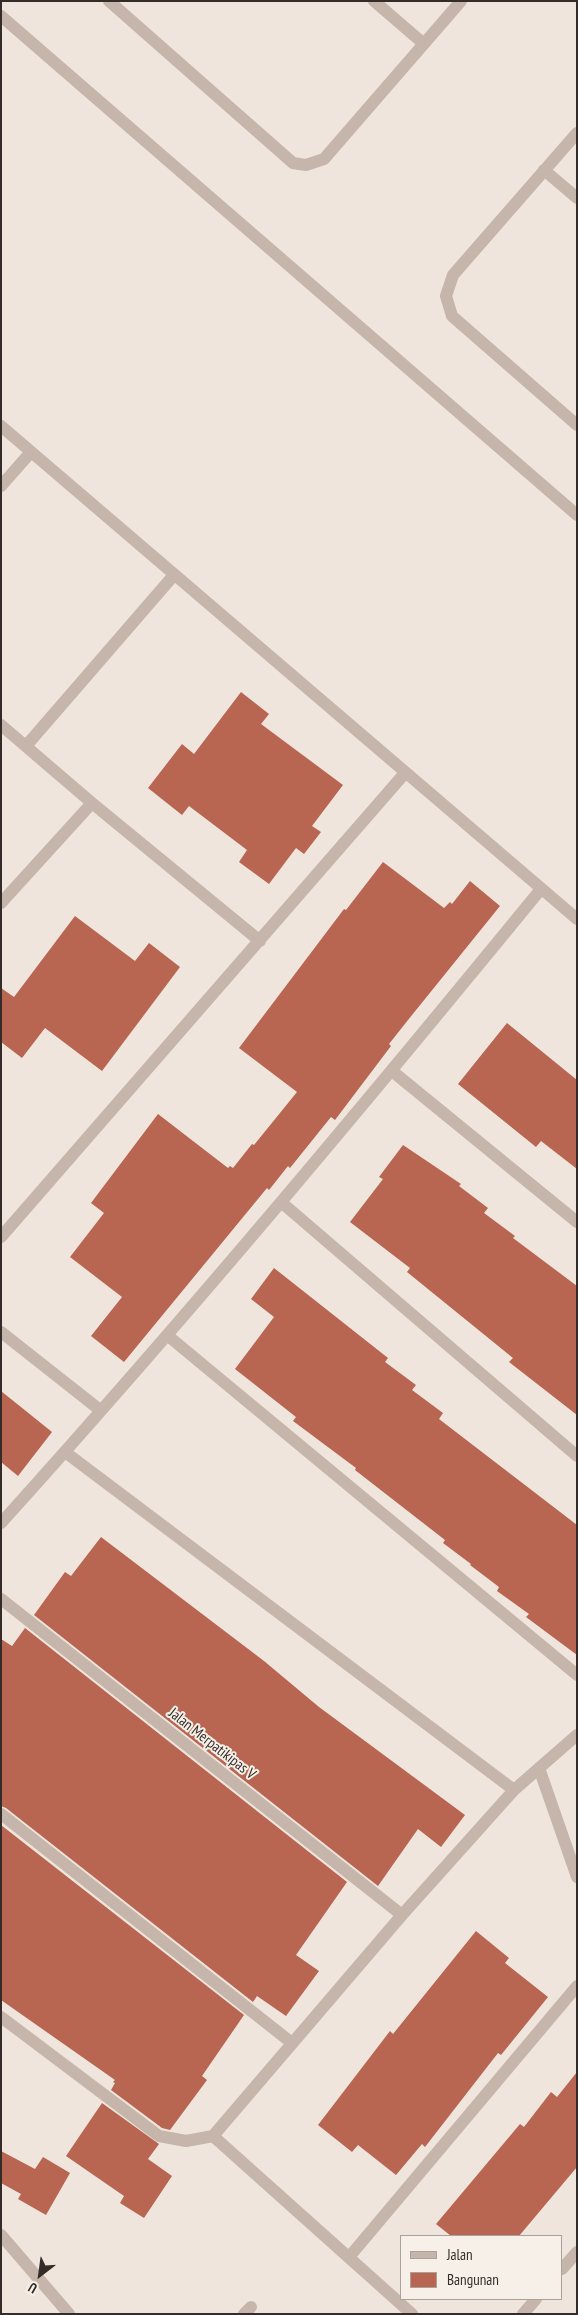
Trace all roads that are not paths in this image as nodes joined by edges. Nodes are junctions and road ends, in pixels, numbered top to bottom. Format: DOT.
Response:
graph roads {
  1 [pos="109,1"];
  2 [pos="374,1"];
  3 [pos="461,1"];
  4 [pos="1,16"];
  5 [pos="424,44"];
  6 [pos="577,133"];
  7 [pos="544,170"];
  8 [pos="577,198"];
  9 [pos="577,425"];
  10 [pos="1,426"];
  11 [pos="31,452"];
  12 [pos="1,486"];
  13 [pos="577,515"];
  14 [pos="174,575"];
  15 [pos="1,725"];
  16 [pos="26,746"];
  17 [pos="405,773"];
  18 [pos="92,803"];
  19 [pos="541,889"];
  20 [pos="1,903"];
  21 [pos="577,919"];
  22 [pos="260,941"];
  23 [pos="392,1071"];
  24 [pos="281,1202"];
  25 [pos="577,1222"];
  26 [pos="1,1237"];
  27 [pos="1,1332"];
  28 [pos="167,1335"];
  29 [pos="100,1410"];
  30 [pos="64,1452"];
  31 [pos="577,1456"];
  32 [pos="1,1523"];
  33 [pos="1,1599"];
  34 [pos="577,1675"];
  35 [pos="577,1735"];
  36 [pos="539,1768"];
  37 [pos="514,1790"];
  38 [pos="1,1814"];
  39 [pos="577,1877"];
  40 [pos="402,1915"];
  41 [pos="577,1986"];
  42 [pos="1,2017"];
  43 [pos="292,2043"];
  44 [pos="213,2136"];
  45 [pos="1,2235"];
  46 [pos="577,2252"];
  47 [pos="350,2256"];
  48 [pos="563,2268"];
  49 [pos="535,2300"];
  50 [pos="69,2314"];
  51 [pos="412,2314"];
  52 [pos="523,2314"];
  1 -- 5 [label="street"];
  2 -- 5 [label="street"];
  3 -- 5 [label="street"];
  4 -- 13 [label="street"];
  6 -- 7 [label="street"];
  7 -- 8 [label="street"];
  7 -- 9 [label="street"];
  10 -- 11 [label="street"];
  11 -- 12 [label="street"];
  11 -- 14 [label="street"];
  14 -- 16 [label="street"];
  14 -- 17 [label="street"];
  15 -- 16 [label="street"];
  16 -- 18 [label="street"];
  17 -- 19 [label="street"];
  17 -- 22 [label="street"];
  18 -- 20 [label="street"];
  18 -- 22 [label="street"];
  19 -- 21 [label="street"];
  19 -- 23 [label="street"];
  22 -- 26 [label="street"];
  23 -- 24 [label="street"];
  23 -- 25 [label="street"];
  24 -- 28 [label="street"];
  24 -- 31 [label="street"];
  27 -- 29 [label="street"];
  28 -- 29 [label="street"];
  28 -- 34 [label="street"];
  29 -- 30 [label="street"];
  30 -- 32 [label="street"];
  30 -- 37 [label="street"];
  33 -- 40 [label="street, Jalan Merpatikipas V"];
  35 -- 36 [label="street"];
  36 -- 37 [label="street"];
  36 -- 39 [label="street"];
  37 -- 40 [label="street"];
  38 -- 43 [label="street"];
  40 -- 43 [label="street"];
  41 -- 47 [label="street"];
  42 -- 44 [label="street"];
  43 -- 44 [label="street"];
  44 -- 47 [label="street"];
  45 -- 50 [label="street"];
  46 -- 48 [label="street"];
  47 -- 51 [label="street"];
  49 -- 52 [label="street"];
}
